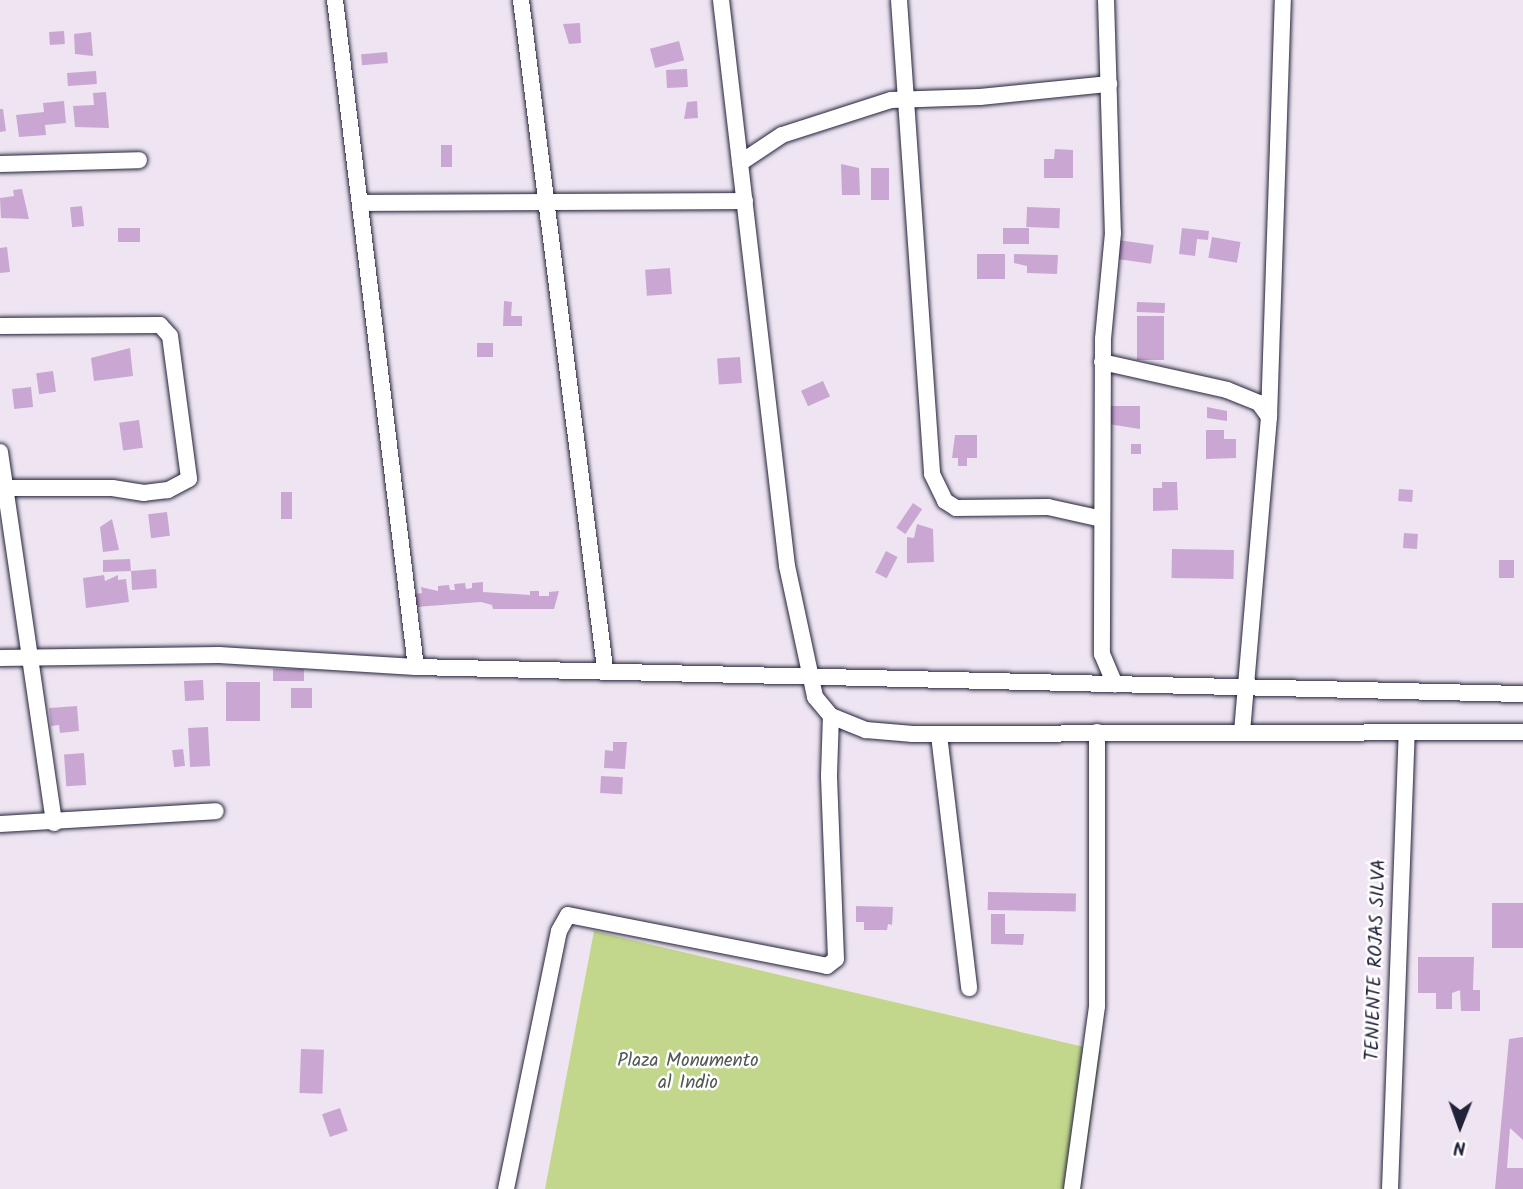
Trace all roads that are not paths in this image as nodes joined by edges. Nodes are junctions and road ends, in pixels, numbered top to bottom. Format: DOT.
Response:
graph roads {
  1 [pos="335,0"];
  2 [pos="521,0"];
  3 [pos="720,0"];
  4 [pos="899,0"];
  5 [pos="1106,0"];
  6 [pos="1283,0"];
  7 [pos="1109,84"];
  8 [pos="908,97"];
  9 [pos="139,160"];
  10 [pos="740,163"];
  11 [pos="0,164"];
  12 [pos="745,201"];
  13 [pos="547,202"];
  14 [pos="360,203"];
  15 [pos="0,326"];
  16 [pos="1102,362"];
  17 [pos="1269,417"];
  18 [pos="0,452"];
  19 [pos="3,488"];
  20 [pos="1102,519"];
  21 [pos="31,656"];
  22 [pos="0,658"];
  23 [pos="416,667"];
  24 [pos="605,669"];
  25 [pos="813,678"];
  26 [pos="1115,684"];
  27 [pos="1244,687"];
  28 [pos="1523,694"];
  29 [pos="831,716"];
  30 [pos="1242,731"];
  31 [pos="1097,732"];
  32 [pos="1523,732"];
  33 [pos="1407,733"];
  34 [pos="939,735"];
  35 [pos="216,811"];
  36 [pos="54,822"];
  37 [pos="0,824"];
  38 [pos="969,988"];
  39 [pos="506,1189"];
  40 [pos="1072,1189"];
  41 [pos="1390,1189"];
  1 -- 14 [label="street"];
  2 -- 13 [label="street"];
  3 -- 10 [label="street"];
  4 -- 8 [label="street"];
  5 -- 7 [label="street"];
  6 -- 17 [label="street"];
  7 -- 8 [label="street"];
  7 -- 16 [label="street"];
  8 -- 10 [label="street"];
  8 -- 20 [label="street"];
  9 -- 11 [label="street"];
  10 -- 12 [label="street"];
  12 -- 13 [label="street"];
  12 -- 25 [label="street"];
  13 -- 14 [label="street"];
  13 -- 24 [label="street"];
  14 -- 23 [label="street"];
  15 -- 19 [label="street"];
  16 -- 17 [label="street"];
  16 -- 20 [label="street"];
  17 -- 27 [label="street"];
  18 -- 19 [label="street"];
  19 -- 21 [label="street"];
  20 -- 26 [label="street"];
  21 -- 22 [label="street"];
  21 -- 23 [label="street"];
  21 -- 36 [label="street"];
  23 -- 24 [label="street"];
  24 -- 25 [label="street"];
  25 -- 26 [label="street"];
  25 -- 29 [label="street"];
  26 -- 27 [label="street"];
  27 -- 28 [label="street"];
  27 -- 30 [label="street"];
  29 -- 34 [label="street"];
  29 -- 39 [label="street"];
  30 -- 31 [label="street"];
  30 -- 33 [label="street"];
  31 -- 34 [label="street"];
  31 -- 40 [label="street"];
  32 -- 33 [label="street"];
  33 -- 41 [label="street, TENIENTE ROJAS SILVA"];
  34 -- 38 [label="street"];
  35 -- 36 [label="street"];
  36 -- 37 [label="street"];
}
